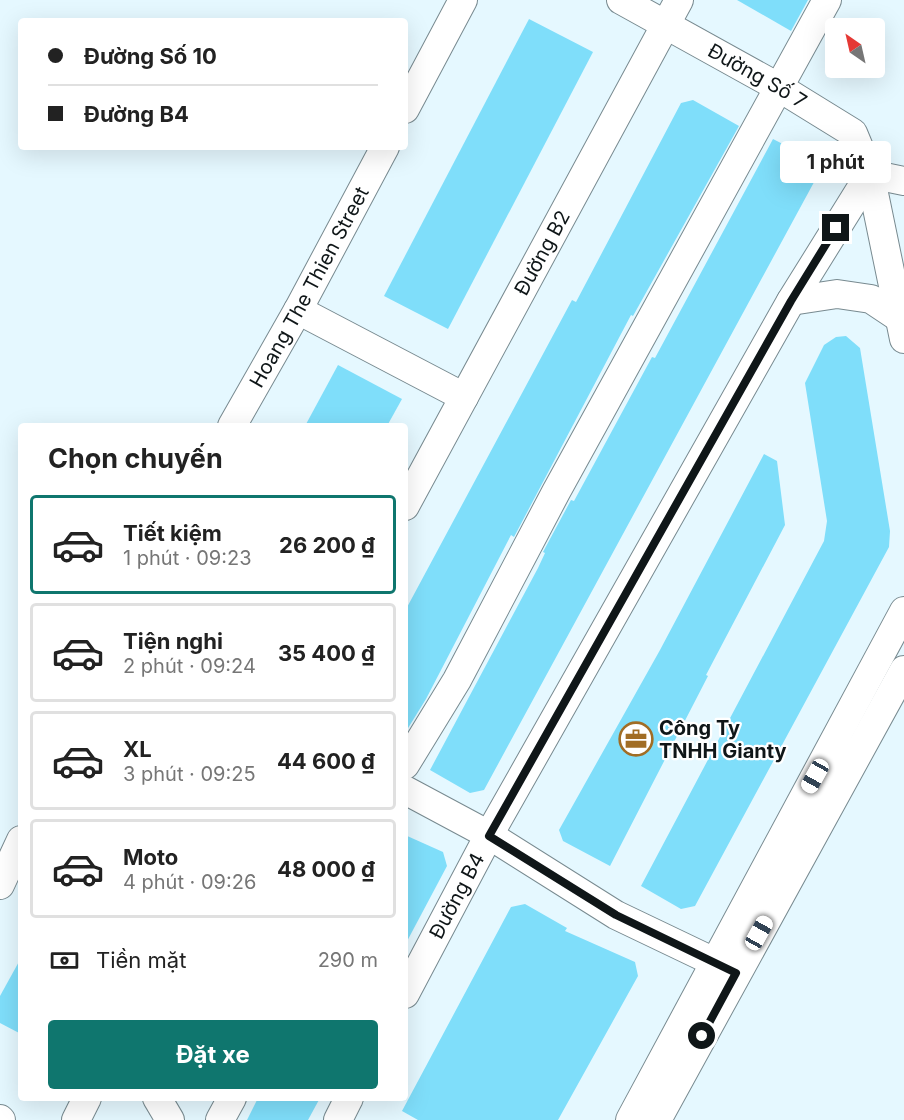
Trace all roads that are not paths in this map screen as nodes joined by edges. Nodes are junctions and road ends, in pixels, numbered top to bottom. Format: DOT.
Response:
graph roads {
  1 [pos="463,0"];
  2 [pos="621,0"];
  3 [pos="679,0"];
  4 [pos="827,0"];
  5 [pos="665,25"];
  6 [pos="780,88"];
  7 [pos="408,103"];
  8 [pos="383,150"];
  9 [pos="870,174"];
  10 [pos="904,181"];
  11 [pos="791,301"];
  12 [pos="298,310"];
  13 [pos="902,329"];
  14 [pos="464,397"];
  15 [pos="234,423"];
  16 [pos="408,500"];
  17 [pos="904,611"];
  18 [pos="904,670"];
  19 [pos="408,760"];
  20 [pos="408,792"];
  21 [pos="489,836"];
  22 [pos="18,846"];
  23 [pos="0,885"];
  24 [pos="726,968"];
  25 [pos="408,988"];
  26 [pos="86,1101"];
  27 [pos="159,1101"];
  28 [pos="230,1101"];
  29 [pos="348,1101"];
  30 [pos="76,1120"];
  31 [pos="170,1120"];
  32 [pos="220,1120"];
  33 [pos="338,1120"];
  34 [pos="630,1120"];
  35 [pos="657,1120"];
  1 -- 7 [label="street"];
  2 -- 5 [label="street, Đường Số 7"];
  3 -- 5 [label="street, Đường B2"];
  4 -- 6 [label="street"];
  5 -- 6 [label="street, Đường Số 7"];
  5 -- 14 [label="street, Đường B2"];
  6 -- 9 [label="street, Đường Số 7"];
  6 -- 19 [label="street"];
  8 -- 12 [label="street, Hoang The Thien Street"];
  9 -- 10 [label="street"];
  9 -- 11 [label="street, Đường B4"];
  9 -- 13 [label="street"];
  11 -- 13 [label="street"];
  11 -- 21 [label="street, Đường B4"];
  12 -- 14 [label="street"];
  12 -- 15 [label="street, Hoang The Thien Street"];
  14 -- 16 [label="street, Đường B2"];
  17 -- 24 [label="street"];
  18 -- 24 [label="street"];
  20 -- 21 [label="street"];
  21 -- 24 [label="street"];
  21 -- 25 [label="street, Đường B4"];
  22 -- 23 [label="street"];
  24 -- 34 [label="street"];
  24 -- 35 [label="street"];
  26 -- 30 [label="street"];
  27 -- 31 [label="street"];
  28 -- 32 [label="street"];
  29 -- 33 [label="street"];
}
